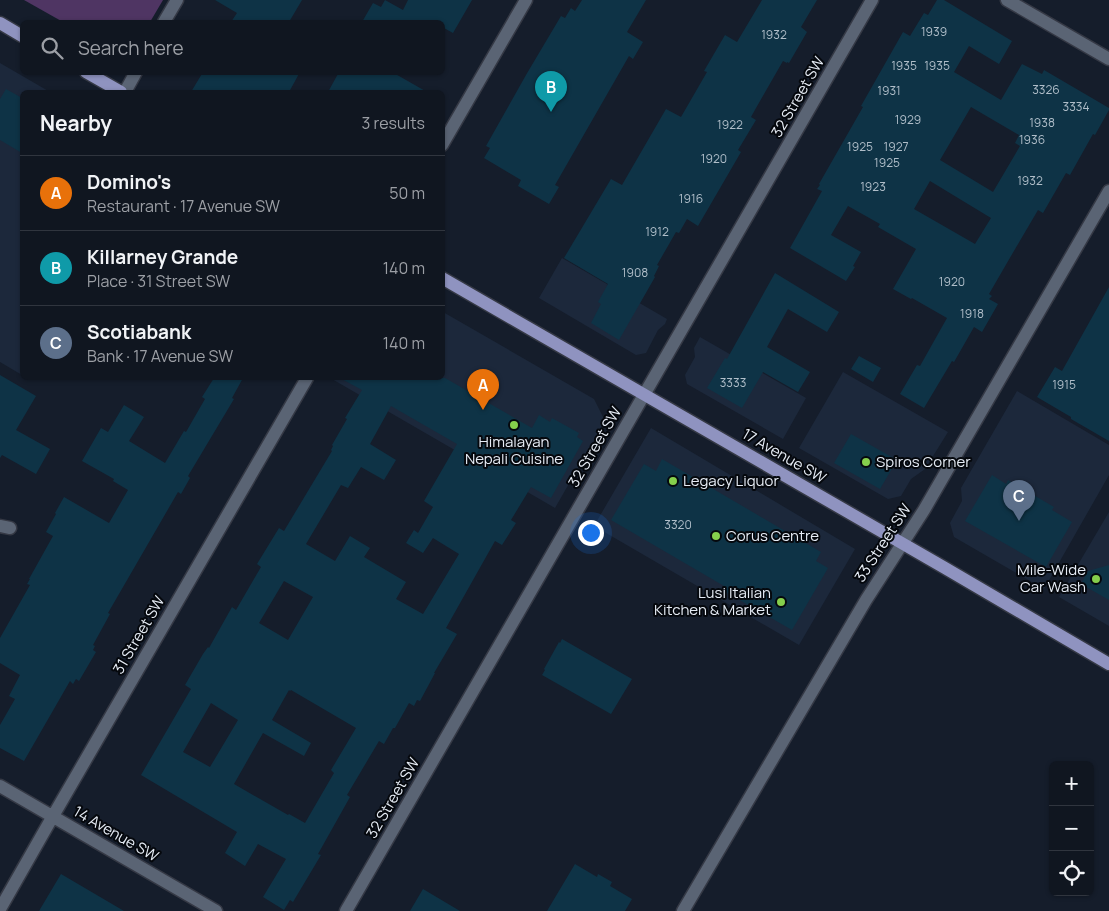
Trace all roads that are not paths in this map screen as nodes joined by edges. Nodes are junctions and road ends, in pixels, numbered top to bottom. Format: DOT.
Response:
graph roads {
  1 [pos="177,0"];
  2 [pos="526,0"];
  3 [pos="872,0"];
  4 [pos="1008,0"];
  5 [pos="165,20"];
  6 [pos="0,23"];
  7 [pos="20,35"];
  8 [pos="1109,58"];
  9 [pos="92,75"];
  10 [pos="134,75"];
  11 [pos="119,90"];
  12 [pos="124,90"];
  13 [pos="445,140"];
  14 [pos="1109,191"];
  15 [pos="445,280"];
  16 [pos="306,380"];
  17 [pos="644,394"];
  18 [pos="902,543"];
  19 [pos="1109,664"];
  20 [pos="0,786"];
  21 [pos="53,816"];
  22 [pos="0,910"];
  23 [pos="216,911"];
  24 [pos="346,911"];
  25 [pos="683,911"];
  1 -- 5 [label="street"];
  2 -- 13 [label="street"];
  3 -- 17 [label="street, 32 Street SW"];
  4 -- 8 [label="street"];
  6 -- 7 [label="main road"];
  9 -- 11 [label="main road"];
  10 -- 12 [label="street"];
  14 -- 18 [label="street, 33 Street SW"];
  15 -- 17 [label="main road, 17 Avenue SW"];
  16 -- 21 [label="street, 31 Street SW"];
  17 -- 18 [label="main road, 17 Avenue SW"];
  17 -- 24 [label="street, 32 Street SW"];
  18 -- 19 [label="main road, 17 Avenue SW"];
  18 -- 25 [label="street, 33 Street SW"];
  20 -- 21 [label="street, 14 Avenue SW"];
  21 -- 22 [label="street, 31 Street SW"];
  21 -- 23 [label="street, 14 Avenue SW"];
}
